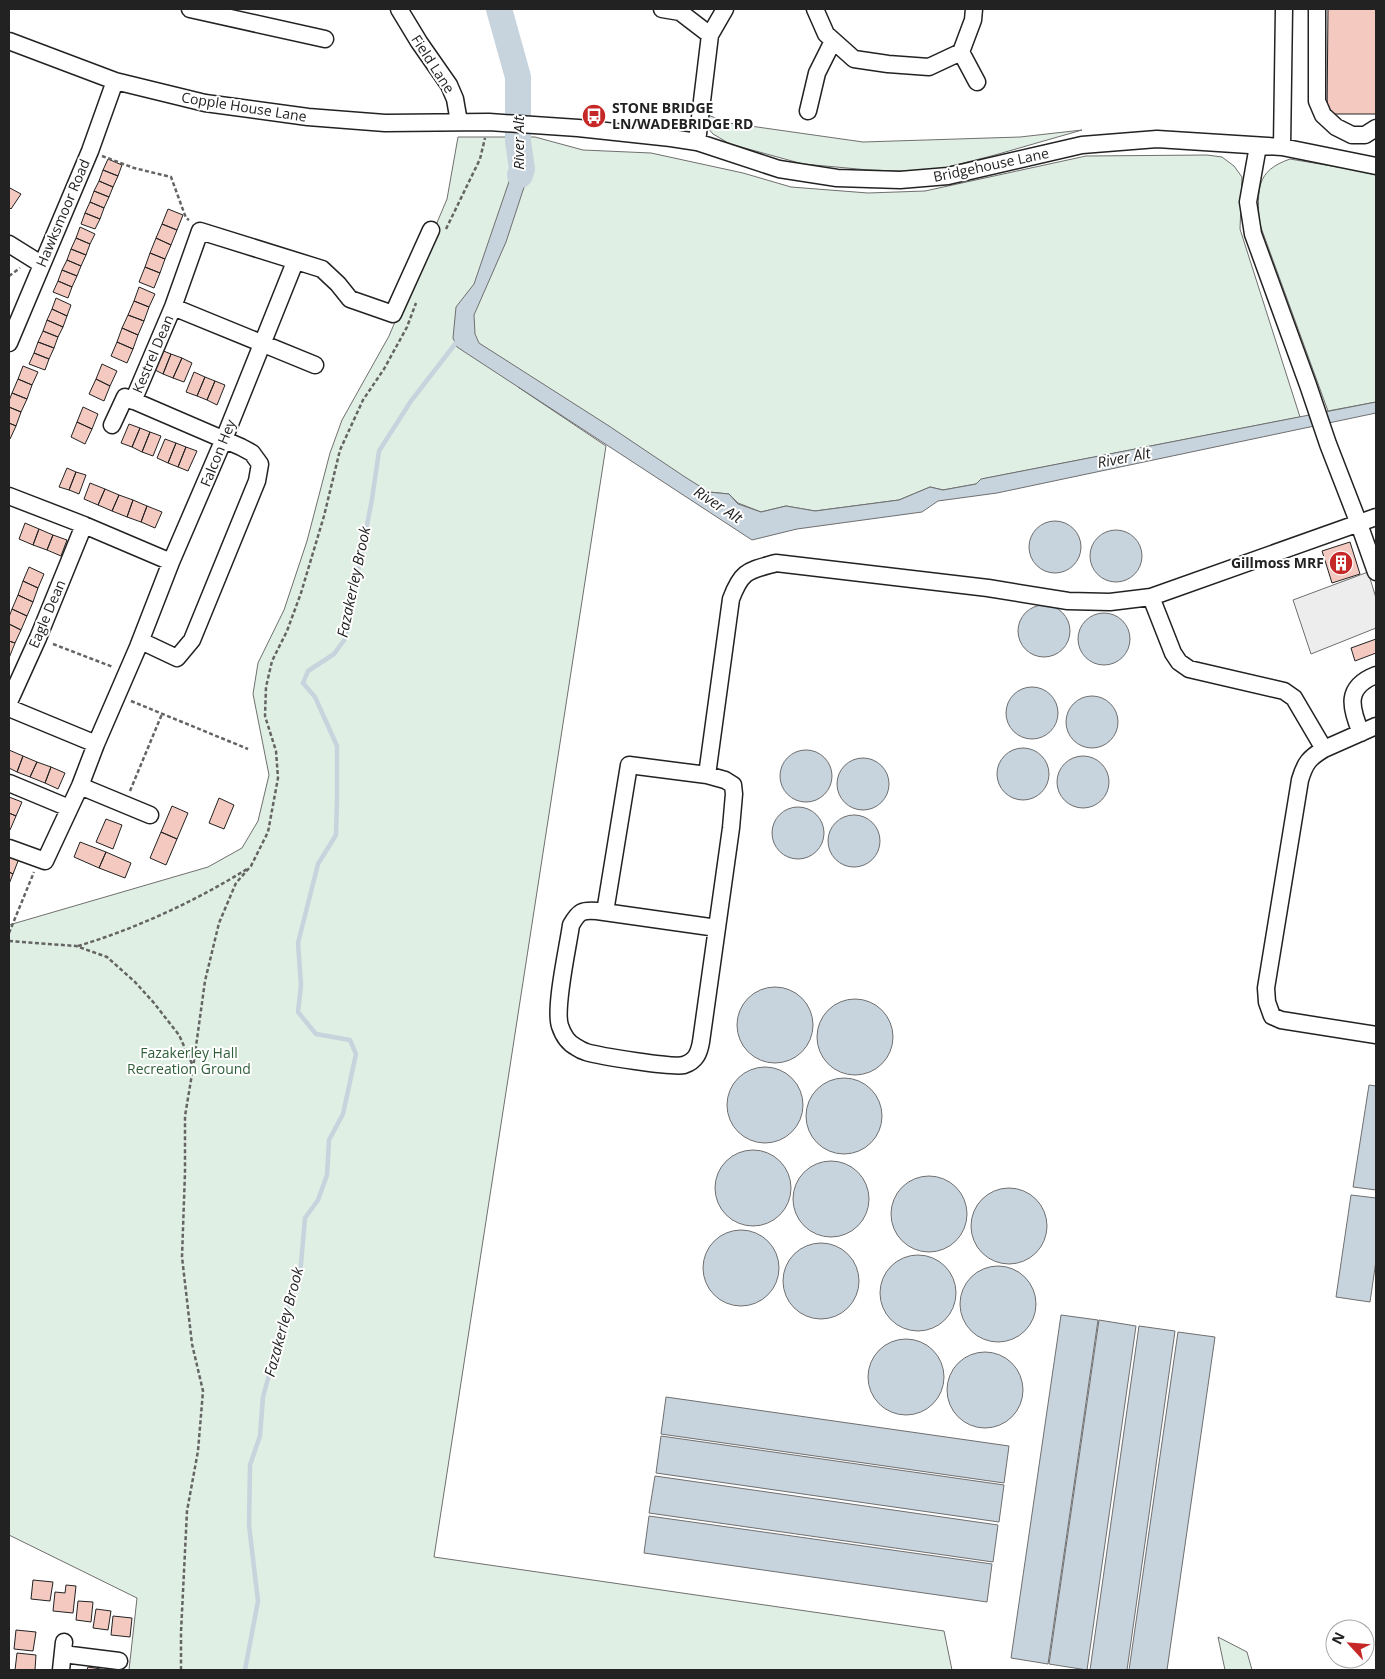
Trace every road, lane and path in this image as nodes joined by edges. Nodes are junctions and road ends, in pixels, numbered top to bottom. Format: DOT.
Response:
graph roads {
  1 [pos="190,9"];
  2 [pos="400,9"];
  3 [pos="662,9"];
  4 [pos="725,9"];
  5 [pos="816,9"];
  6 [pos="974,9"];
  7 [pos="1284,9"];
  8 [pos="1317,9"];
  9 [pos="710,35"];
  10 [pos="325,40"];
  11 [pos="9,41"];
  12 [pos="833,41"];
  13 [pos="960,52"];
  14 [pos="115,82"];
  15 [pos="976,82"];
  16 [pos="808,111"];
  17 [pos="459,122"];
  18 [pos="489,122"];
  19 [pos="1376,128"];
  20 [pos="697,142"];
  21 [pos="1258,146"];
  22 [pos="1282,147"];
  23 [pos="90,151"];
  24 [pos="1376,166"];
  25 [pos="438,229"];
  26 [pos="200,231"];
  27 [pos="9,244"];
  28 [pos="295,262"];
  29 [pos="41,264"];
  30 [pos="417,301"];
  31 [pos="173,306"];
  32 [pos="9,343"];
  33 [pos="262,343"];
  34 [pos="315,365"];
  35 [pos="133,401"];
  36 [pos="112,425"];
  37 [pos="224,439"];
  38 [pos="9,496"];
  39 [pos="1376,517"];
  40 [pos="1359,524"];
  41 [pos="84,525"];
  42 [pos="171,562"];
  43 [pos="1376,572"];
  44 [pos="1151,597"];
  45 [pos="38,638"];
  46 [pos="141,641"];
  47 [pos="128,673"];
  48 [pos="1376,675"];
  49 [pos="118,696"];
  50 [pos="9,702"];
  51 [pos="9,708"];
  52 [pos="162,714"];
  53 [pos="1376,726"];
  54 [pos="1361,733"];
  55 [pos="96,744"];
  56 [pos="1324,749"];
  57 [pos="248,750"];
  58 [pos="707,775"];
  59 [pos="9,783"];
  60 [pos="80,786"];
  61 [pos="125,804"];
  62 [pos="69,808"];
  63 [pos="150,815"];
  64 [pos="9,848"];
  65 [pos="42,860"];
  66 [pos="251,866"];
  67 [pos="605,912"];
  68 [pos="717,928"];
  69 [pos="9,933"];
  70 [pos="9,941"];
  71 [pos="76,946"];
  72 [pos="1376,1035"];
  73 [pos="194,1068"];
  74 [pos="63,1656"];
  75 [pos="119,1661"];
  76 [pos="181,1670"];
  1 -- 10 [label="street"];
  2 -- 17 [label="street, Field Lane"];
  3 -- 9 [label="street"];
  4 -- 9 [label="street"];
  5 -- 12 [label="street"];
  6 -- 13 [label="street"];
  7 -- 22 [label="street"];
  8 -- 19 [label="street"];
  9 -- 20 [label="street"];
  11 -- 14 [label="street, Copple House Lane"];
  12 -- 13 [label="street"];
  12 -- 16 [label="street"];
  13 -- 15 [label="street"];
  14 -- 17 [label="street, Copple House Lane"];
  14 -- 23 [label="street, Hawksmoor Road"];
  17 -- 18 [label="street, Bridgehouse Lane"];
  18 -- 20 [label="street, Bridgehouse Lane"];
  18 -- 25 [label="path"];
  20 -- 21 [label="street, Bridgehouse Lane"];
  21 -- 22 [label="street, Bridgehouse Lane"];
  21 -- 40 [label="street"];
  22 -- 24 [label="street, Bridgehouse Lane"];
  23 -- 26 [label="path"];
  23 -- 29 [label="street, Hawksmoor Road"];
  25 -- 28 [label="street"];
  26 -- 28 [label="street"];
  26 -- 31 [label="street, Kestrel Dean"];
  27 -- 29 [label="street"];
  28 -- 33 [label="street, Falcon Hey"];
  29 -- 32 [label="street, Hawksmoor Road"];
  30 -- 66 [label="path"];
  31 -- 33 [label="street, Kestrel Dean"];
  31 -- 35 [label="street, Kestrel Dean"];
  33 -- 34 [label="street"];
  33 -- 37 [label="street, Falcon Hey"];
  35 -- 36 [label="street"];
  35 -- 37 [label="street"];
  37 -- 42 [label="street, Falcon Hey"];
  37 -- 46 [label="street"];
  38 -- 41 [label="street"];
  39 -- 40 [label="street"];
  40 -- 43 [label="street"];
  40 -- 44 [label="street"];
  41 -- 42 [label="street"];
  41 -- 45 [label="street, Eagle Dean"];
  42 -- 46 [label="street, Falcon Hey"];
  44 -- 56 [label="street"];
  44 -- 58 [label="street"];
  45 -- 47 [label="path"];
  45 -- 50 [label="street, Eagle Dean"];
  46 -- 47 [label="street, Falcon Hey"];
  47 -- 49 [label="street, Falcon Hey"];
  48 -- 54 [label="street"];
  49 -- 52 [label="path"];
  49 -- 55 [label="street, Falcon Hey"];
  51 -- 55 [label="street"];
  52 -- 57 [label="path"];
  52 -- 61 [label="path"];
  53 -- 54 [label="street"];
  54 -- 56 [label="street"];
  55 -- 60 [label="street, Falcon Hey"];
  56 -- 72 [label="street"];
  58 -- 67 [label="street"];
  58 -- 68 [label="street"];
  59 -- 62 [label="street"];
  60 -- 61 [label="street"];
  60 -- 62 [label="street, Falcon Hey"];
  61 -- 63 [label="street"];
  62 -- 65 [label="street, Falcon Hey"];
  64 -- 65 [label="street"];
  65 -- 69 [label="path"];
  66 -- 71 [label="path"];
  66 -- 73 [label="path"];
  67 -- 68 [label="street"];
  67 -- 68 [label="street"];
  70 -- 71 [label="path"];
  71 -- 73 [label="path"];
  73 -- 76 [label="path"];
  74 -- 75 [label="street"];
}
